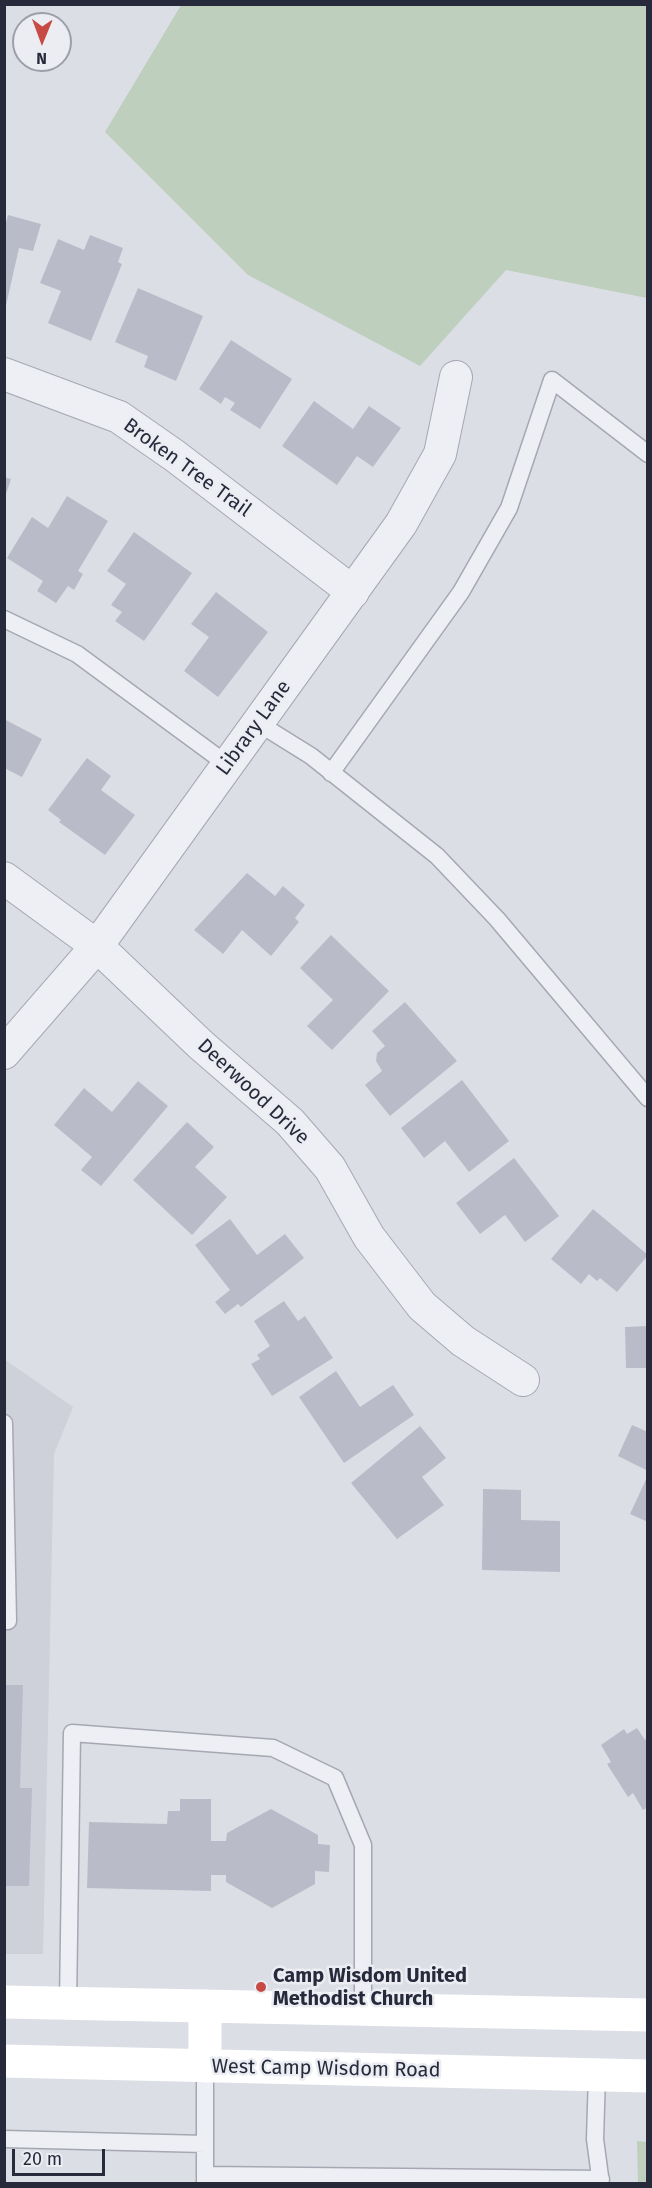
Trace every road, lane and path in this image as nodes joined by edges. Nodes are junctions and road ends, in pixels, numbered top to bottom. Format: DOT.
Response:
graph roads {
  1 [pos="4,374"];
  2 [pos="456,377"];
  3 [pos="648,454"];
  4 [pos="353,592"];
  5 [pos="4,619"];
  6 [pos="258,723"];
  7 [pos="228,765"];
  8 [pos="331,773"];
  9 [pos="4,878"];
  10 [pos="97,946"];
  11 [pos="4,1053"];
  12 [pos="648,1098"];
  13 [pos="523,1380"];
  14 [pos="4,1423"];
  15 [pos="4,1621"];
  16 [pos="4,2002"];
  17 [pos="68,2003"];
  18 [pos="205,2006"];
  19 [pos="363,2010"];
  20 [pos="648,2015"];
  21 [pos="4,2061"];
  22 [pos="205,2066"];
  23 [pos="597,2075"];
  24 [pos="648,2076"];
  25 [pos="4,2139"];
  26 [pos="205,2144"];
  27 [pos="205,2179"];
  28 [pos="601,2181"];
  1 -- 4 [label="street, Broken Tree Trail"];
  2 -- 4 [label="street, Library Lane"];
  3 -- 8 [label="lane"];
  4 -- 6 [label="street, Library Lane"];
  5 -- 7 [label="lane"];
  6 -- 7 [label="street, Library Lane"];
  6 -- 8 [label="lane"];
  7 -- 10 [label="street, Library Lane"];
  8 -- 12 [label="lane"];
  9 -- 10 [label="street, Deerwood Drive"];
  10 -- 11 [label="street, Library Lane"];
  10 -- 13 [label="street, Deerwood Drive"];
  14 -- 15 [label="lane"];
  16 -- 17 [label="main road"];
  17 -- 18 [label="main road"];
  17 -- 19 [label="lane"];
  18 -- 19 [label="main road"];
  18 -- 22 [label="main road"];
  19 -- 20 [label="main road"];
  21 -- 22 [label="main road, West Camp Wisdom Road"];
  22 -- 23 [label="main road, West Camp Wisdom Road"];
  22 -- 26 [label="lane"];
  23 -- 24 [label="main road, West Camp Wisdom Road"];
  23 -- 28 [label="lane"];
  25 -- 26 [label="lane"];
  26 -- 27 [label="lane"];
  27 -- 28 [label="lane"];
}
